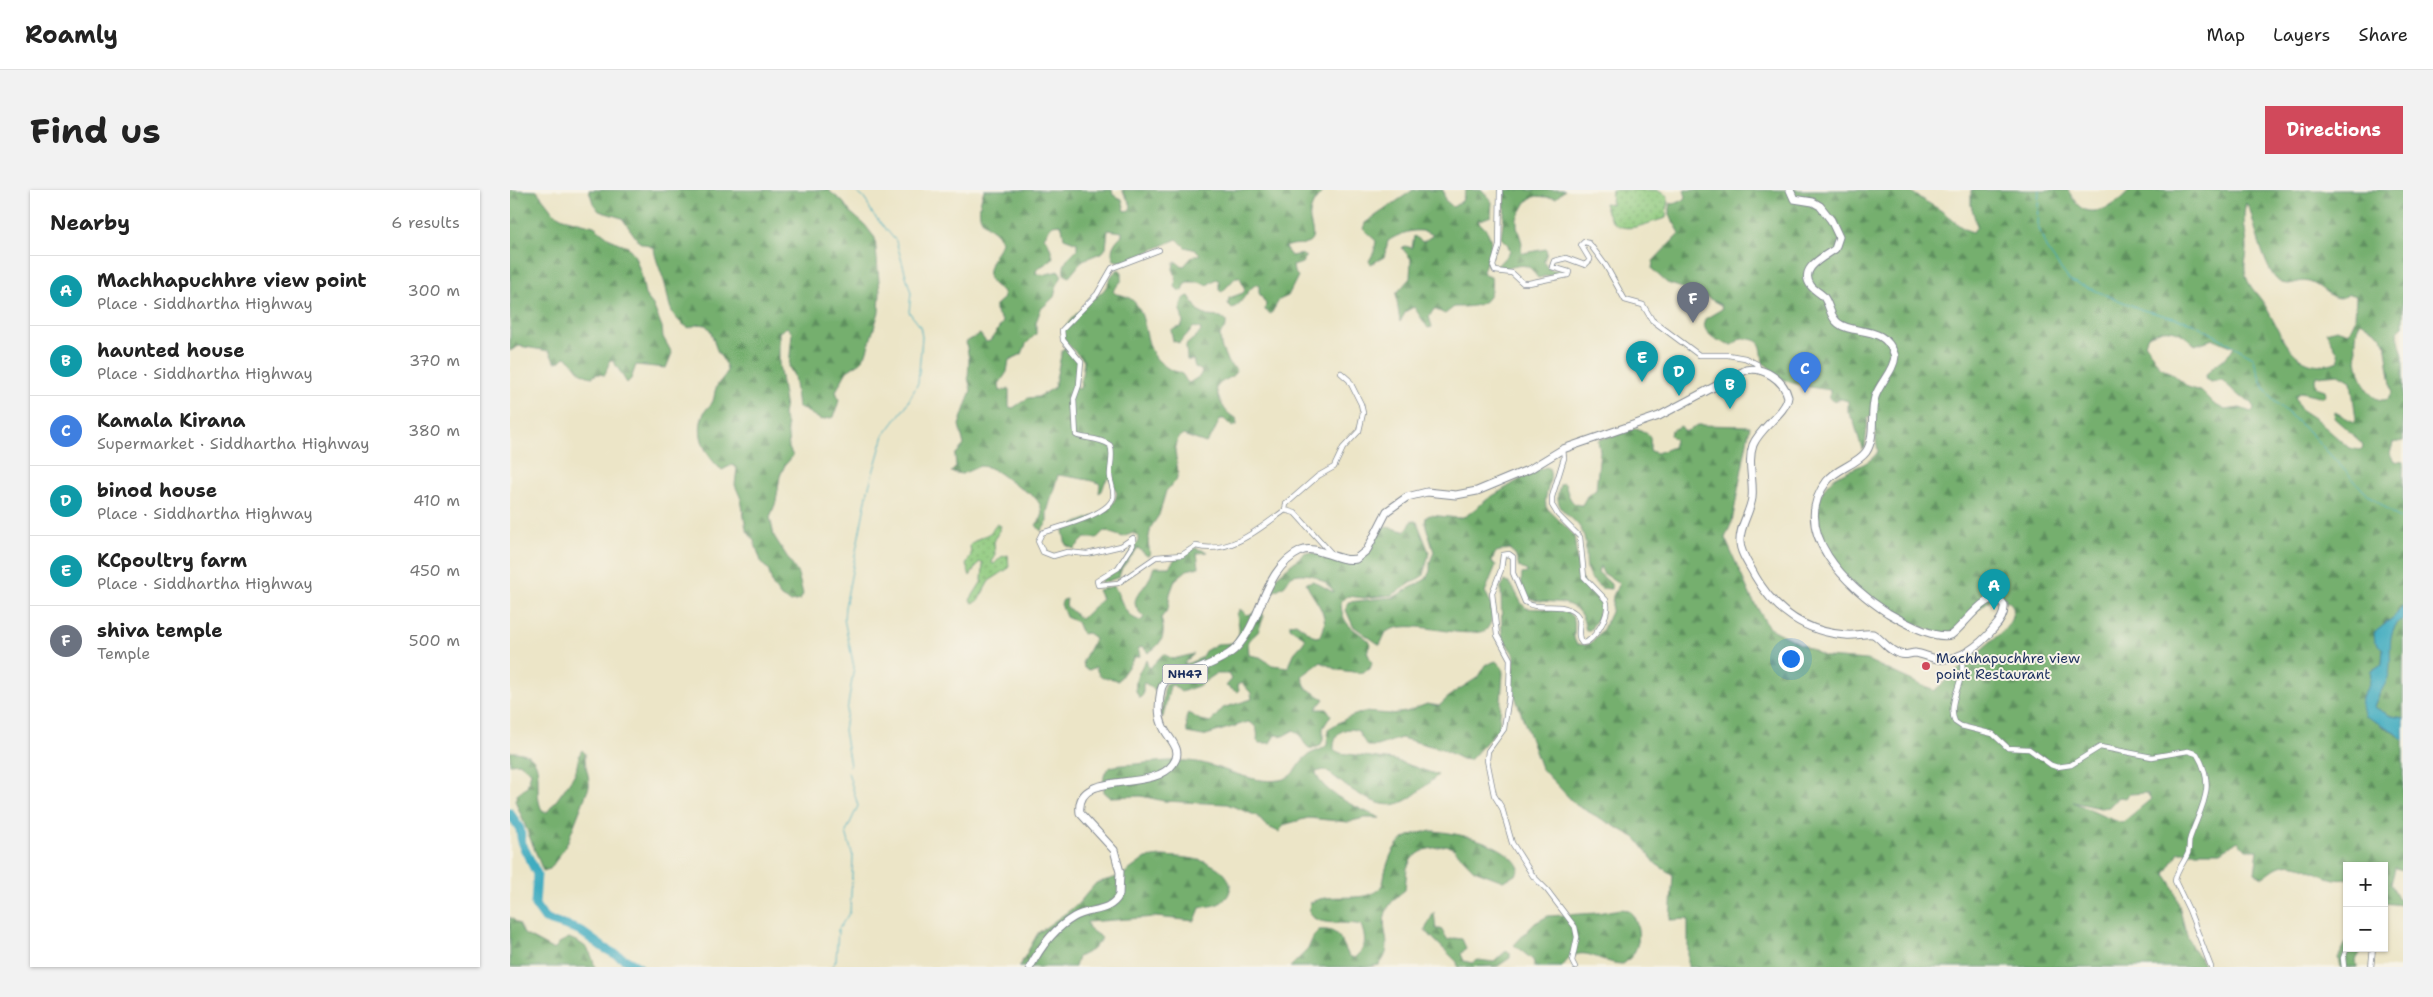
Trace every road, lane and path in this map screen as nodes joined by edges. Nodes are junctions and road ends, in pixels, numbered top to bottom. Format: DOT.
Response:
graph roads {
  1 [pos="1500,190"];
  2 [pos="1790,190"];
  3 [pos="1159,250"];
  4 [pos="1758,368"];
  5 [pos="1341,373"];
  6 [pos="1564,449"];
  7 [pos="1285,510"];
  8 [pos="1334,557"];
  9 [pos="1960,655"];
  10 [pos="2345,952"];
  11 [pos="2373,952"];
  12 [pos="1030,967"];
  13 [pos="1575,967"];
  14 [pos="2211,967"];
  15 [pos="2344,967"];
  16 [pos="2371,967"];
  1 -- 4 [label="street"];
  2 -- 9 [label="highway"];
  3 -- 7 [label="street"];
  4 -- 6 [label="highway, NH47"];
  4 -- 9 [label="highway"];
  5 -- 7 [label="street"];
  6 -- 8 [label="highway, NH47"];
  6 -- 13 [label="street"];
  7 -- 8 [label="street"];
  8 -- 12 [label="highway, NH47"];
  9 -- 14 [label="street"];
  10 -- 15 [label="street"];
  11 -- 16 [label="street"];
}
